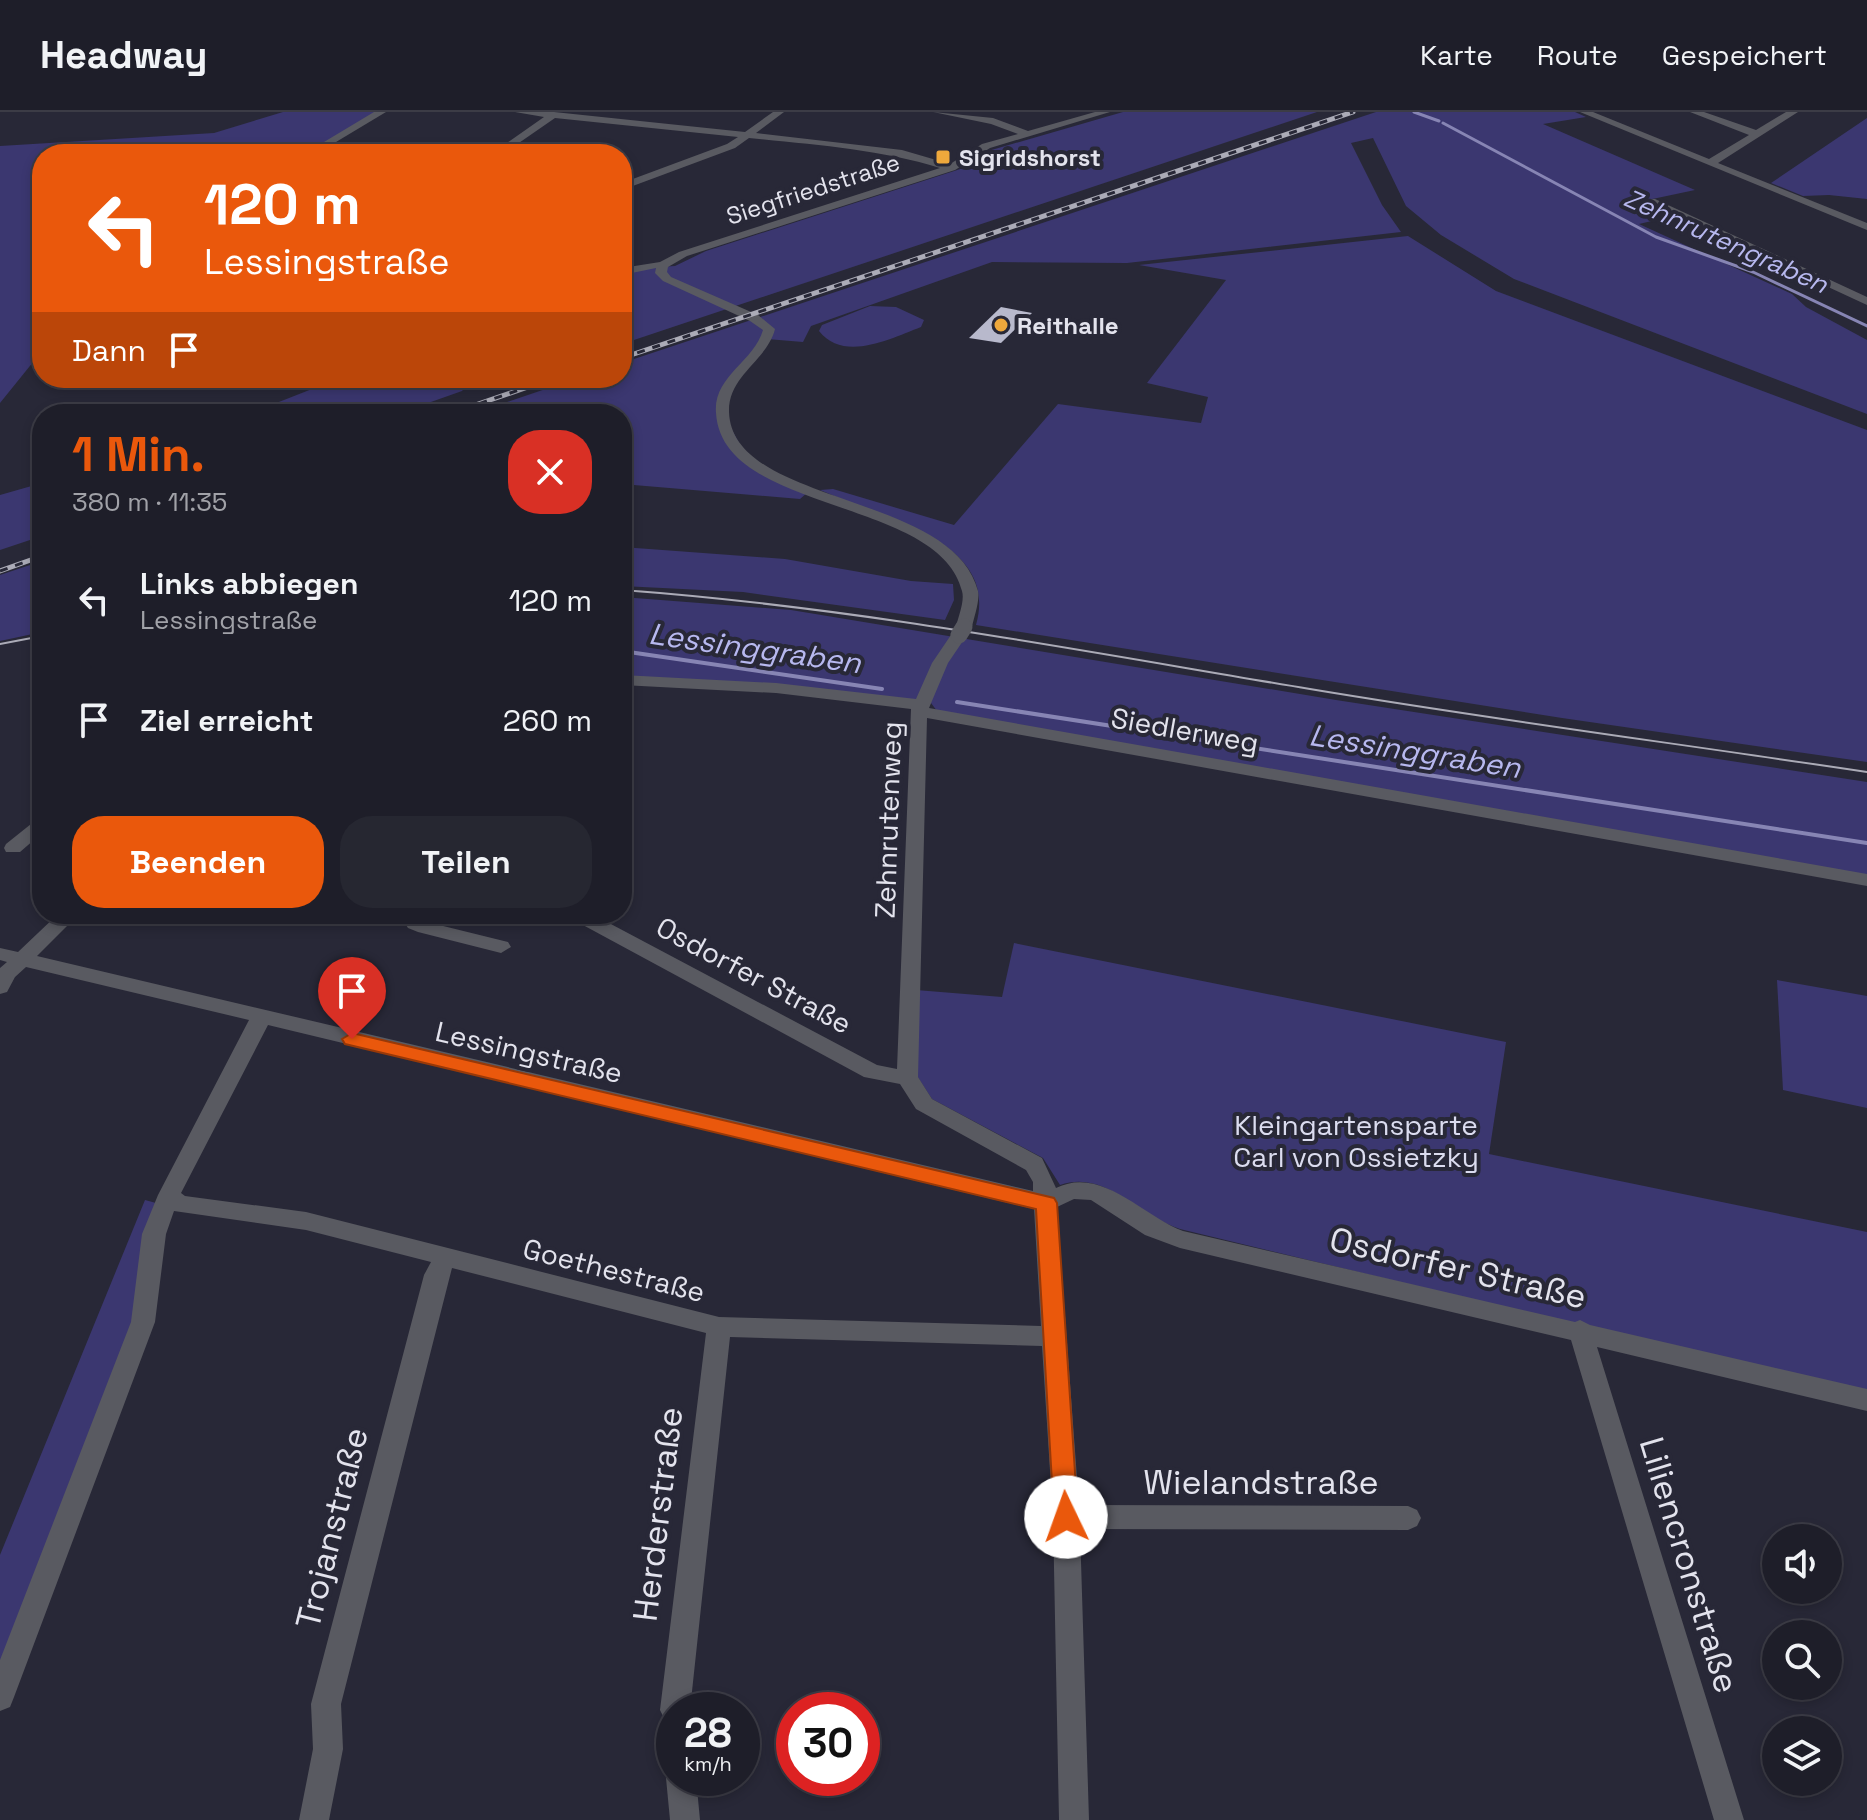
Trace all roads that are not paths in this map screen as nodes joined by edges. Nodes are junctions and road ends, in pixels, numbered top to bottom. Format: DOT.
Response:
graph roads {
  1 [pos="381,112"];
  2 [pos="520,112"];
  3 [pos="779,112"];
  4 [pos="938,112"];
  5 [pos="1105,112"];
  6 [pos="1585,112"];
  7 [pos="1695,112"];
  8 [pos="1793,112"];
  9 [pos="554,115"];
  10 [pos="1028,134"];
  11 [pos="1757,134"];
  12 [pos="746,135"];
  13 [pos="326,144"];
  14 [pos="511,144"];
  15 [pos="1710,163"];
  16 [pos="951,168"];
  17 [pos="632,183"];
  18 [pos="1651,201"];
  19 [pos="1867,227"];
  20 [pos="662,265"];
  21 [pos="632,269"];
  22 [pos="1867,301"];
  23 [pos="632,681"];
  24 [pos="920,708"];
  25 [pos="32,832"];
  26 [pos="13,848"];
  27 [pos="1867,880"];
  28 [pos="59,924"];
  29 [pos="415,924"];
  30 [pos="596,924"];
  31 [pos="501,947"];
  32 [pos="0,954"];
  33 [pos="22,959"];
  34 [pos="0,987"];
  35 [pos="261,1018"];
  36 [pos="907,1078"];
  37 [pos="169,1195"];
  38 [pos="1046,1203"];
  39 [pos="445,1259"];
  40 [pos="719,1327"];
  41 [pos="1580,1330"];
  42 [pos="1056,1336"];
  43 [pos="1867,1400"];
  44 [pos="1066,1517"];
  45 [pos="1408,1518"];
  46 [pos="677,1692"];
  47 [pos="0,1697"];
  48 [pos="683,1796"];
  49 [pos="314,1820"];
  50 [pos="685,1820"];
  51 [pos="1074,1820"];
  52 [pos="1729,1820"];
  1 -- 13 [label="street"];
  2 -- 9 [label="street"];
  3 -- 12 [label="street"];
  4 -- 10 [label="street"];
  5 -- 10 [label="street, Siegfriedstraße"];
  6 -- 15 [label="street"];
  7 -- 11 [label="street"];
  8 -- 11 [label="street"];
  9 -- 12 [label="street"];
  9 -- 14 [label="street"];
  10 -- 16 [label="street, Siegfriedstraße"];
  11 -- 15 [label="street"];
  12 -- 16 [label="street"];
  12 -- 17 [label="street"];
  15 -- 19 [label="street"];
  16 -- 20 [label="street, Siegfriedstraße"];
  18 -- 22 [label="street"];
  20 -- 21 [label="street, Siegfriedstraße"];
  20 -- 24 [label="street, Zehnrutenweg"];
  23 -- 24 [label="street, Siedlerweg"];
  24 -- 27 [label="street, Siedlerweg"];
  24 -- 36 [label="street, Zehnrutenweg"];
  25 -- 26 [label="street"];
  28 -- 33 [label="street"];
  29 -- 31 [label="street"];
  30 -- 36 [label="street, Osdorfer Straße"];
  32 -- 33 [label="street, Lessingstraße"];
  33 -- 34 [label="street"];
  33 -- 35 [label="street, Lessingstraße"];
  35 -- 37 [label="street"];
  35 -- 38 [label="street, Lessingstraße"];
  36 -- 38 [label="street"];
  37 -- 39 [label="street, Goethestraße"];
  37 -- 47 [label="street"];
  38 -- 41 [label="street, Osdorfer Straße"];
  38 -- 42 [label="street"];
  39 -- 40 [label="street, Goethestraße"];
  39 -- 49 [label="street, Trojanstraße"];
  40 -- 42 [label="street, Goethestraße"];
  40 -- 46 [label="street, Herderstraße"];
  41 -- 43 [label="street, Osdorfer Straße"];
  41 -- 52 [label="street, Liliencronstraße"];
  42 -- 44 [label="street"];
  44 -- 45 [label="street, Wielandstraße"];
  44 -- 51 [label="street"];
  48 -- 50 [label="street"];
}
